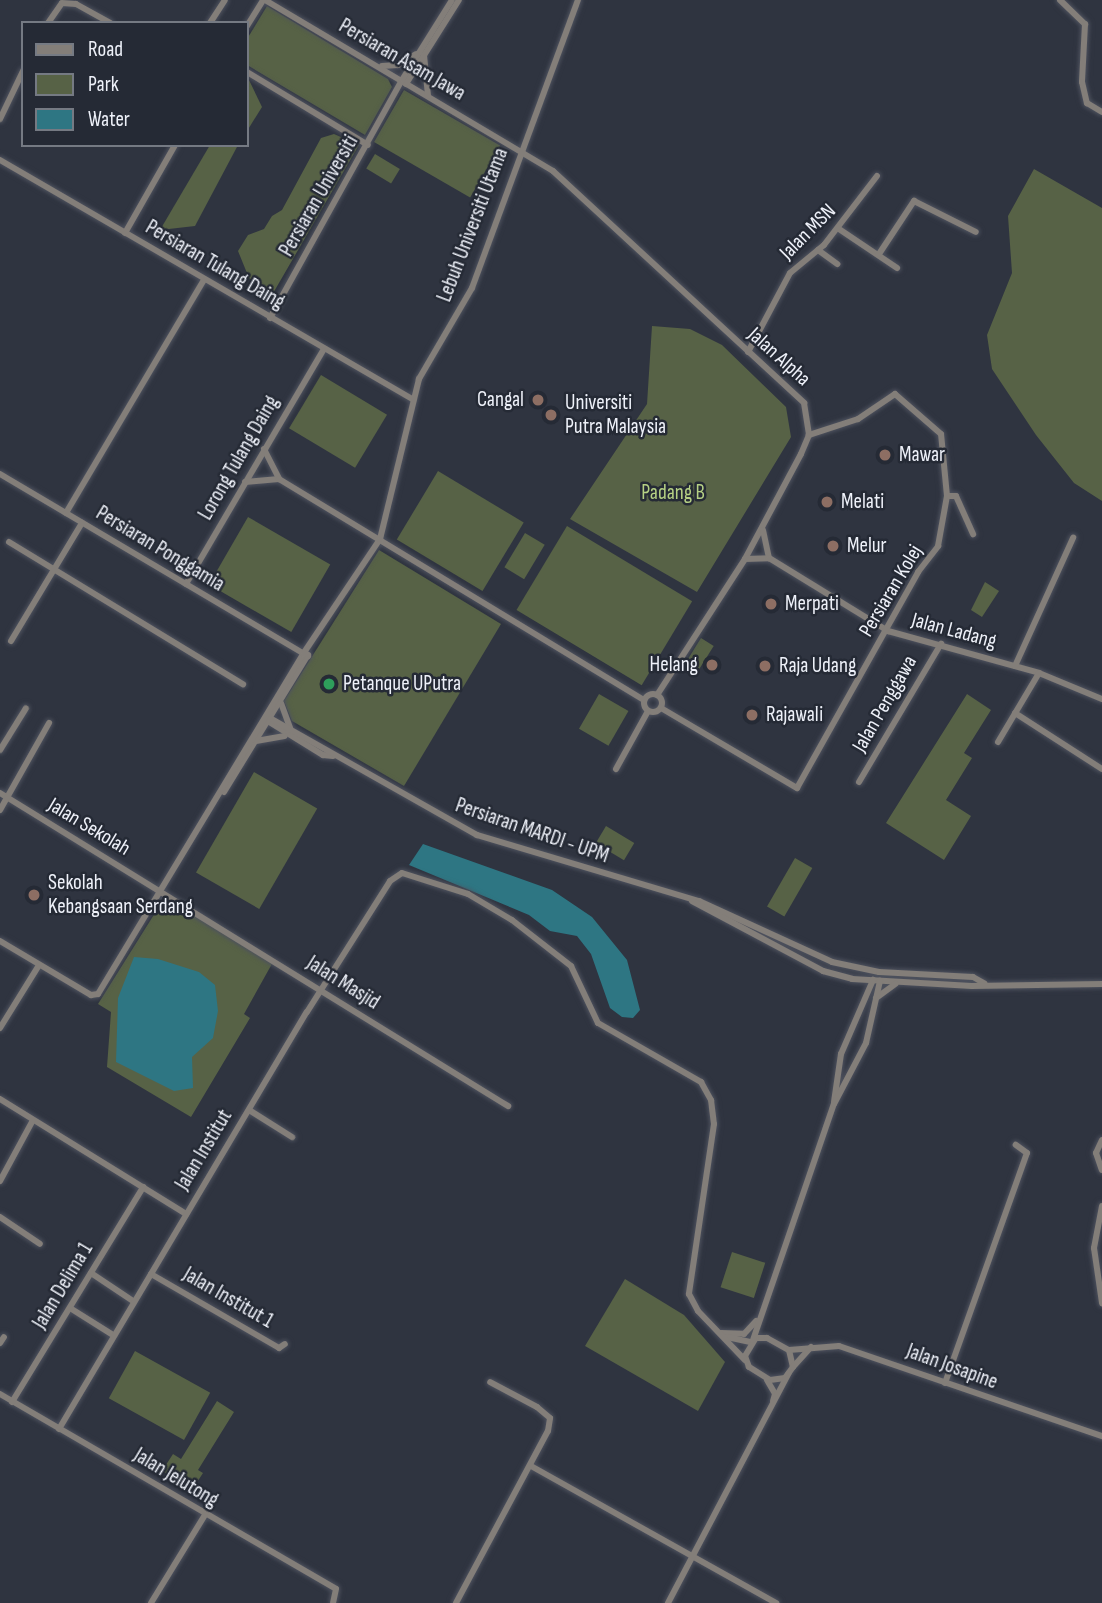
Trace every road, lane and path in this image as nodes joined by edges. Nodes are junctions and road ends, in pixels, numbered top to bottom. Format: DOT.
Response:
graph roads {
  1 [pos="225,0"];
  2 [pos="264,0"];
  3 [pos="452,0"];
  4 [pos="460,0"];
  5 [pos="578,0"];
  6 [pos="1060,0"];
  7 [pos="49,21"];
  8 [pos="106,21"];
  9 [pos="211,21"];
  10 [pos="248,24"];
  11 [pos="422,53"];
  12 [pos="376,65"];
  13 [pos="248,73"];
  14 [pos="21,75"];
  15 [pos="403,85"];
  16 [pos="428,96"];
  17 [pos="1102,111"];
  18 [pos="0,119"];
  19 [pos="368,145"];
  20 [pos="175,147"];
  21 [pos="521,149"];
  22 [pos="0,160"];
  23 [pos="877,176"];
  24 [pos="839,229"];
  25 [pos="976,232"];
  26 [pos="125,233"];
  27 [pos="818,250"];
  28 [pos="879,254"];
  29 [pos="837,264"];
  30 [pos="897,268"];
  31 [pos="204,280"];
  32 [pos="270,318"];
  33 [pos="324,349"];
  34 [pos="748,352"];
  35 [pos="413,399"];
  36 [pos="809,435"];
  37 [pos="264,449"];
  38 [pos="0,474"];
  39 [pos="279,479"];
  40 [pos="245,482"];
  41 [pos="947,496"];
  42 [pos="66,513"];
  43 [pos="82,523"];
  44 [pos="763,527"];
  45 [pos="973,534"];
  46 [pos="1073,538"];
  47 [pos="380,539"];
  48 [pos="9,542"];
  49 [pos="769,558"];
  50 [pos="745,559"];
  51 [pos="55,569"];
  52 [pos="186,584"];
  53 [pos="888,631"];
  54 [pos="11,641"];
  55 [pos="941,644"];
  56 [pos="306,655"];
  57 [pos="1014,666"];
  58 [pos="1038,673"];
  59 [pos="286,683"];
  60 [pos="243,684"];
  61 [pos="657,695"];
  62 [pos="1102,699"];
  63 [pos="644,700"];
  64 [pos="281,701"];
  65 [pos="26,708"];
  66 [pos="661,708"];
  67 [pos="648,711"];
  68 [pos="1015,713"];
  69 [pos="267,721"];
  70 [pos="49,723"];
  71 [pos="289,732"];
  72 [pos="256,741"];
  73 [pos="998,742"];
  74 [pos="0,750"];
  75 [pos="238,761"];
  76 [pos="616,769"];
  77 [pos="1102,769"];
  78 [pos="859,782"];
  79 [pos="0,793"];
  80 [pos="7,797"];
  81 [pos="0,810"];
  82 [pos="207,815"];
  83 [pos="160,890"];
  84 [pos="692,901"];
  85 [pos="0,941"];
  86 [pos="39,965"];
  87 [pos="879,972"];
  88 [pos="852,979"];
  89 [pos="876,982"];
  90 [pos="897,983"];
  91 [pos="985,983"];
  92 [pos="1102,984"];
  93 [pos="321,989"];
  94 [pos="868,995"];
  95 [pos="873,1002"];
  96 [pos="0,1028"];
  97 [pos="839,1066"];
  98 [pos="855,1071"];
  99 [pos="0,1099"];
  100 [pos="834,1104"];
  101 [pos="508,1106"];
  102 [pos="249,1110"];
  103 [pos="33,1120"];
  104 [pos="292,1137"];
  105 [pos="1102,1140"];
  106 [pos="1016,1145"];
  107 [pos="1102,1170"];
  108 [pos="0,1181"];
  109 [pos="143,1187"];
  110 [pos="1102,1206"];
  111 [pos="186,1214"];
  112 [pos="0,1217"];
  113 [pos="40,1244"];
  114 [pos="90,1273"];
  115 [pos="151,1274"];
  116 [pos="133,1301"];
  117 [pos="766,1303"];
  118 [pos="1102,1303"];
  119 [pos="70,1308"];
  120 [pos="759,1321"];
  121 [pos="719,1333"];
  122 [pos="113,1335"];
  123 [pos="767,1338"];
  124 [pos="752,1341"];
  125 [pos="285,1345"];
  126 [pos="812,1346"];
  127 [pos="789,1350"];
  128 [pos="745,1360"];
  129 [pos="791,1370"];
  130 [pos="765,1378"];
  131 [pos="490,1382"];
  132 [pos="946,1383"];
  133 [pos="0,1394"];
  134 [pos="12,1402"];
  135 [pos="769,1413"];
  136 [pos="59,1429"];
  137 [pos="1102,1436"];
  138 [pos="531,1466"];
  139 [pos="205,1515"];
  140 [pos="692,1558"];
  141 [pos="151,1603"];
  142 [pos="333,1603"];
  143 [pos="456,1603"];
  144 [pos="668,1603"];
  145 [pos="776,1603"];
  1 -- 9 [label="street"];
  2 -- 10 [label="street"];
  2 -- 12 [label="street, Persiaran Asam Jawa"];
  3 -- 11 [label="street, Persiaran Universiti"];
  4 -- 11 [label="street, Persiaran Universiti"];
  5 -- 21 [label="street, Lebuh Universiti Utama"];
  6 -- 17 [label="street"];
  7 -- 8 [label="street"];
  11 -- 12 [label="street"];
  11 -- 15 [label="street, Persiaran Universiti"];
  11 -- 16 [label="street"];
  12 -- 15 [label="street, Persiaran Asam Jawa"];
  13 -- 19 [label="street"];
  14 -- 18 [label="street"];
  15 -- 16 [label="street, Persiaran Asam Jawa"];
  15 -- 19 [label="street, Persiaran Universiti"];
  16 -- 21 [label="street, Persiaran Asam Jawa"];
  19 -- 32 [label="street, Persiaran Universiti"];
  20 -- 26 [label="street"];
  21 -- 34 [label="street, Jalan Alpha"];
  21 -- 35 [label="street, Lebuh Universiti Utama"];
  22 -- 26 [label="street, Persiaran Tulang Daing"];
  23 -- 24 [label="street, Jalan MSN"];
  24 -- 27 [label="street, Jalan MSN"];
  24 -- 28 [label="street"];
  25 -- 28 [label="street"];
  26 -- 31 [label="street, Persiaran Tulang Daing"];
  27 -- 29 [label="street"];
  27 -- 34 [label="street, Jalan MSN"];
  28 -- 30 [label="street"];
  31 -- 32 [label="street, Persiaran Tulang Daing"];
  31 -- 42 [label="street"];
  32 -- 33 [label="street, Persiaran Tulang Daing"];
  33 -- 35 [label="street, Persiaran Tulang Daing"];
  33 -- 37 [label="street, Lorong Tulang Daing"];
  34 -- 36 [label="street, Jalan Alpha"];
  35 -- 47 [label="street, Lebuh Universiti Utama"];
  36 -- 41 [label="street, Persiaran Kolej"];
  36 -- 44 [label="street"];
  37 -- 39 [label="street"];
  37 -- 40 [label="street, Lorong Tulang Daing"];
  38 -- 42 [label="street, Persiaran Ponggamia"];
  39 -- 40 [label="street"];
  39 -- 47 [label="street"];
  40 -- 52 [label="street, Lorong Tulang Daing"];
  41 -- 45 [label="street"];
  41 -- 53 [label="street, Persiaran Kolej"];
  42 -- 43 [label="street, Persiaran Ponggamia"];
  43 -- 51 [label="street"];
  43 -- 52 [label="street, Persiaran Ponggamia"];
  44 -- 49 [label="street"];
  44 -- 50 [label="street"];
  46 -- 57 [label="street"];
  47 -- 56 [label="street, Lebuh Universiti Utama"];
  47 -- 63 [label="street"];
  48 -- 51 [label="street"];
  49 -- 50 [label="street"];
  49 -- 53 [label="street, Jalan Ladang"];
  50 -- 61 [label="street"];
  51 -- 54 [label="street"];
  51 -- 60 [label="street"];
  52 -- 56 [label="street, Persiaran Ponggamia"];
  53 -- 55 [label="street, Jalan Ladang"];
  53 -- 66 [label="street, Persiaran Kolej"];
  55 -- 57 [label="street, Jalan Ladang"];
  55 -- 78 [label="street, Jalan Penggawa"];
  56 -- 59 [label="street, Lebuh Universiti Utama"];
  56 -- 64 [label="street, Lebuh Universiti Utama"];
  57 -- 58 [label="street, Jalan Ladang"];
  58 -- 62 [label="street, Jalan Ladang"];
  58 -- 68 [label="street"];
  59 -- 69 [label="street"];
  59 -- 75 [label="street, Lebuh Universiti Utama"];
  61 -- 63 [label="street"];
  61 -- 66 [label="street"];
  63 -- 67 [label="street"];
  64 -- 69 [label="street, Lebuh Universiti Utama"];
  64 -- 71 [label="street"];
  65 -- 74 [label="street"];
  66 -- 67 [label="street"];
  67 -- 76 [label="street"];
  68 -- 73 [label="street"];
  68 -- 77 [label="street"];
  69 -- 71 [label="street, Persiaran MARDI - UPM"];
  69 -- 72 [label="street, Lebuh Universiti Utama"];
  69 -- 75 [label="street"];
  70 -- 80 [label="street"];
  71 -- 72 [label="street"];
  71 -- 84 [label="street, Persiaran MARDI - UPM"];
  72 -- 82 [label="street, Lebuh Universiti Utama"];
  75 -- 82 [label="street, Lebuh Universiti Utama"];
  79 -- 80 [label="street, Jalan Sekolah"];
  80 -- 81 [label="street"];
  80 -- 83 [label="street, Jalan Sekolah"];
  82 -- 83 [label="street, Lebuh Universiti Utama"];
  83 -- 86 [label="street"];
  83 -- 93 [label="street, Jalan Masjid"];
  84 -- 87 [label="street, Persiaran MARDI - UPM"];
  84 -- 88 [label="street, Persiaran MARDI - UPM"];
  85 -- 86 [label="street"];
  86 -- 96 [label="street"];
  87 -- 89 [label="street"];
  87 -- 91 [label="street, Persiaran MARDI - UPM"];
  88 -- 89 [label="street, Persiaran MARDI - UPM"];
  88 -- 94 [label="street"];
  89 -- 90 [label="street, Persiaran MARDI - UPM"];
  89 -- 94 [label="street"];
  89 -- 95 [label="street"];
  90 -- 91 [label="street, Persiaran MARDI - UPM"];
  90 -- 95 [label="street"];
  91 -- 92 [label="street, Persiaran MARDI - UPM"];
  93 -- 101 [label="street, Jalan Masjid"];
  93 -- 102 [label="street, Jalan Institut"];
  93 -- 121 [label="street, Jalan Institut"];
  94 -- 97 [label="street"];
  95 -- 98 [label="street"];
  97 -- 98 [label="street"];
  97 -- 100 [label="street"];
  98 -- 100 [label="street"];
  99 -- 103 [label="street"];
  100 -- 117 [label="street"];
  102 -- 104 [label="street"];
  102 -- 111 [label="street, Jalan Institut"];
  103 -- 108 [label="street"];
  103 -- 109 [label="street"];
  105 -- 107 [label="street"];
  106 -- 132 [label="street"];
  109 -- 111 [label="street"];
  109 -- 114 [label="street, Jalan Delima 1"];
  110 -- 118 [label="street"];
  111 -- 115 [label="street, Jalan Institut"];
  112 -- 113 [label="street"];
  114 -- 116 [label="street"];
  114 -- 119 [label="street, Jalan Delima 1"];
  115 -- 116 [label="street, Jalan Institut"];
  115 -- 125 [label="street, Jalan Institut 1"];
  116 -- 122 [label="street, Jalan Institut"];
  117 -- 120 [label="street"];
  117 -- 121 [label="street"];
  119 -- 122 [label="street"];
  119 -- 134 [label="street, Jalan Delima 1"];
  120 -- 123 [label="street"];
  120 -- 124 [label="street"];
  121 -- 124 [label="street"];
  121 -- 128 [label="street"];
  122 -- 136 [label="street, Jalan Institut"];
  123 -- 124 [label="street"];
  123 -- 127 [label="street"];
  124 -- 128 [label="street"];
  126 -- 127 [label="street, Jalan Josapine"];
  126 -- 129 [label="street"];
  126 -- 132 [label="street, Jalan Josapine"];
  127 -- 129 [label="street"];
  128 -- 130 [label="street"];
  129 -- 130 [label="street"];
  129 -- 135 [label="street"];
  130 -- 135 [label="street"];
  131 -- 138 [label="street"];
  132 -- 137 [label="street, Jalan Josapine"];
  133 -- 134 [label="street, Jalan Jelutong"];
  134 -- 136 [label="street, Jalan Jelutong"];
  135 -- 140 [label="street"];
  136 -- 139 [label="street, Jalan Jelutong"];
  138 -- 140 [label="street"];
  138 -- 143 [label="street"];
  139 -- 141 [label="street"];
  139 -- 142 [label="street, Jalan Jelutong"];
  140 -- 144 [label="street"];
  140 -- 145 [label="street"];
}
